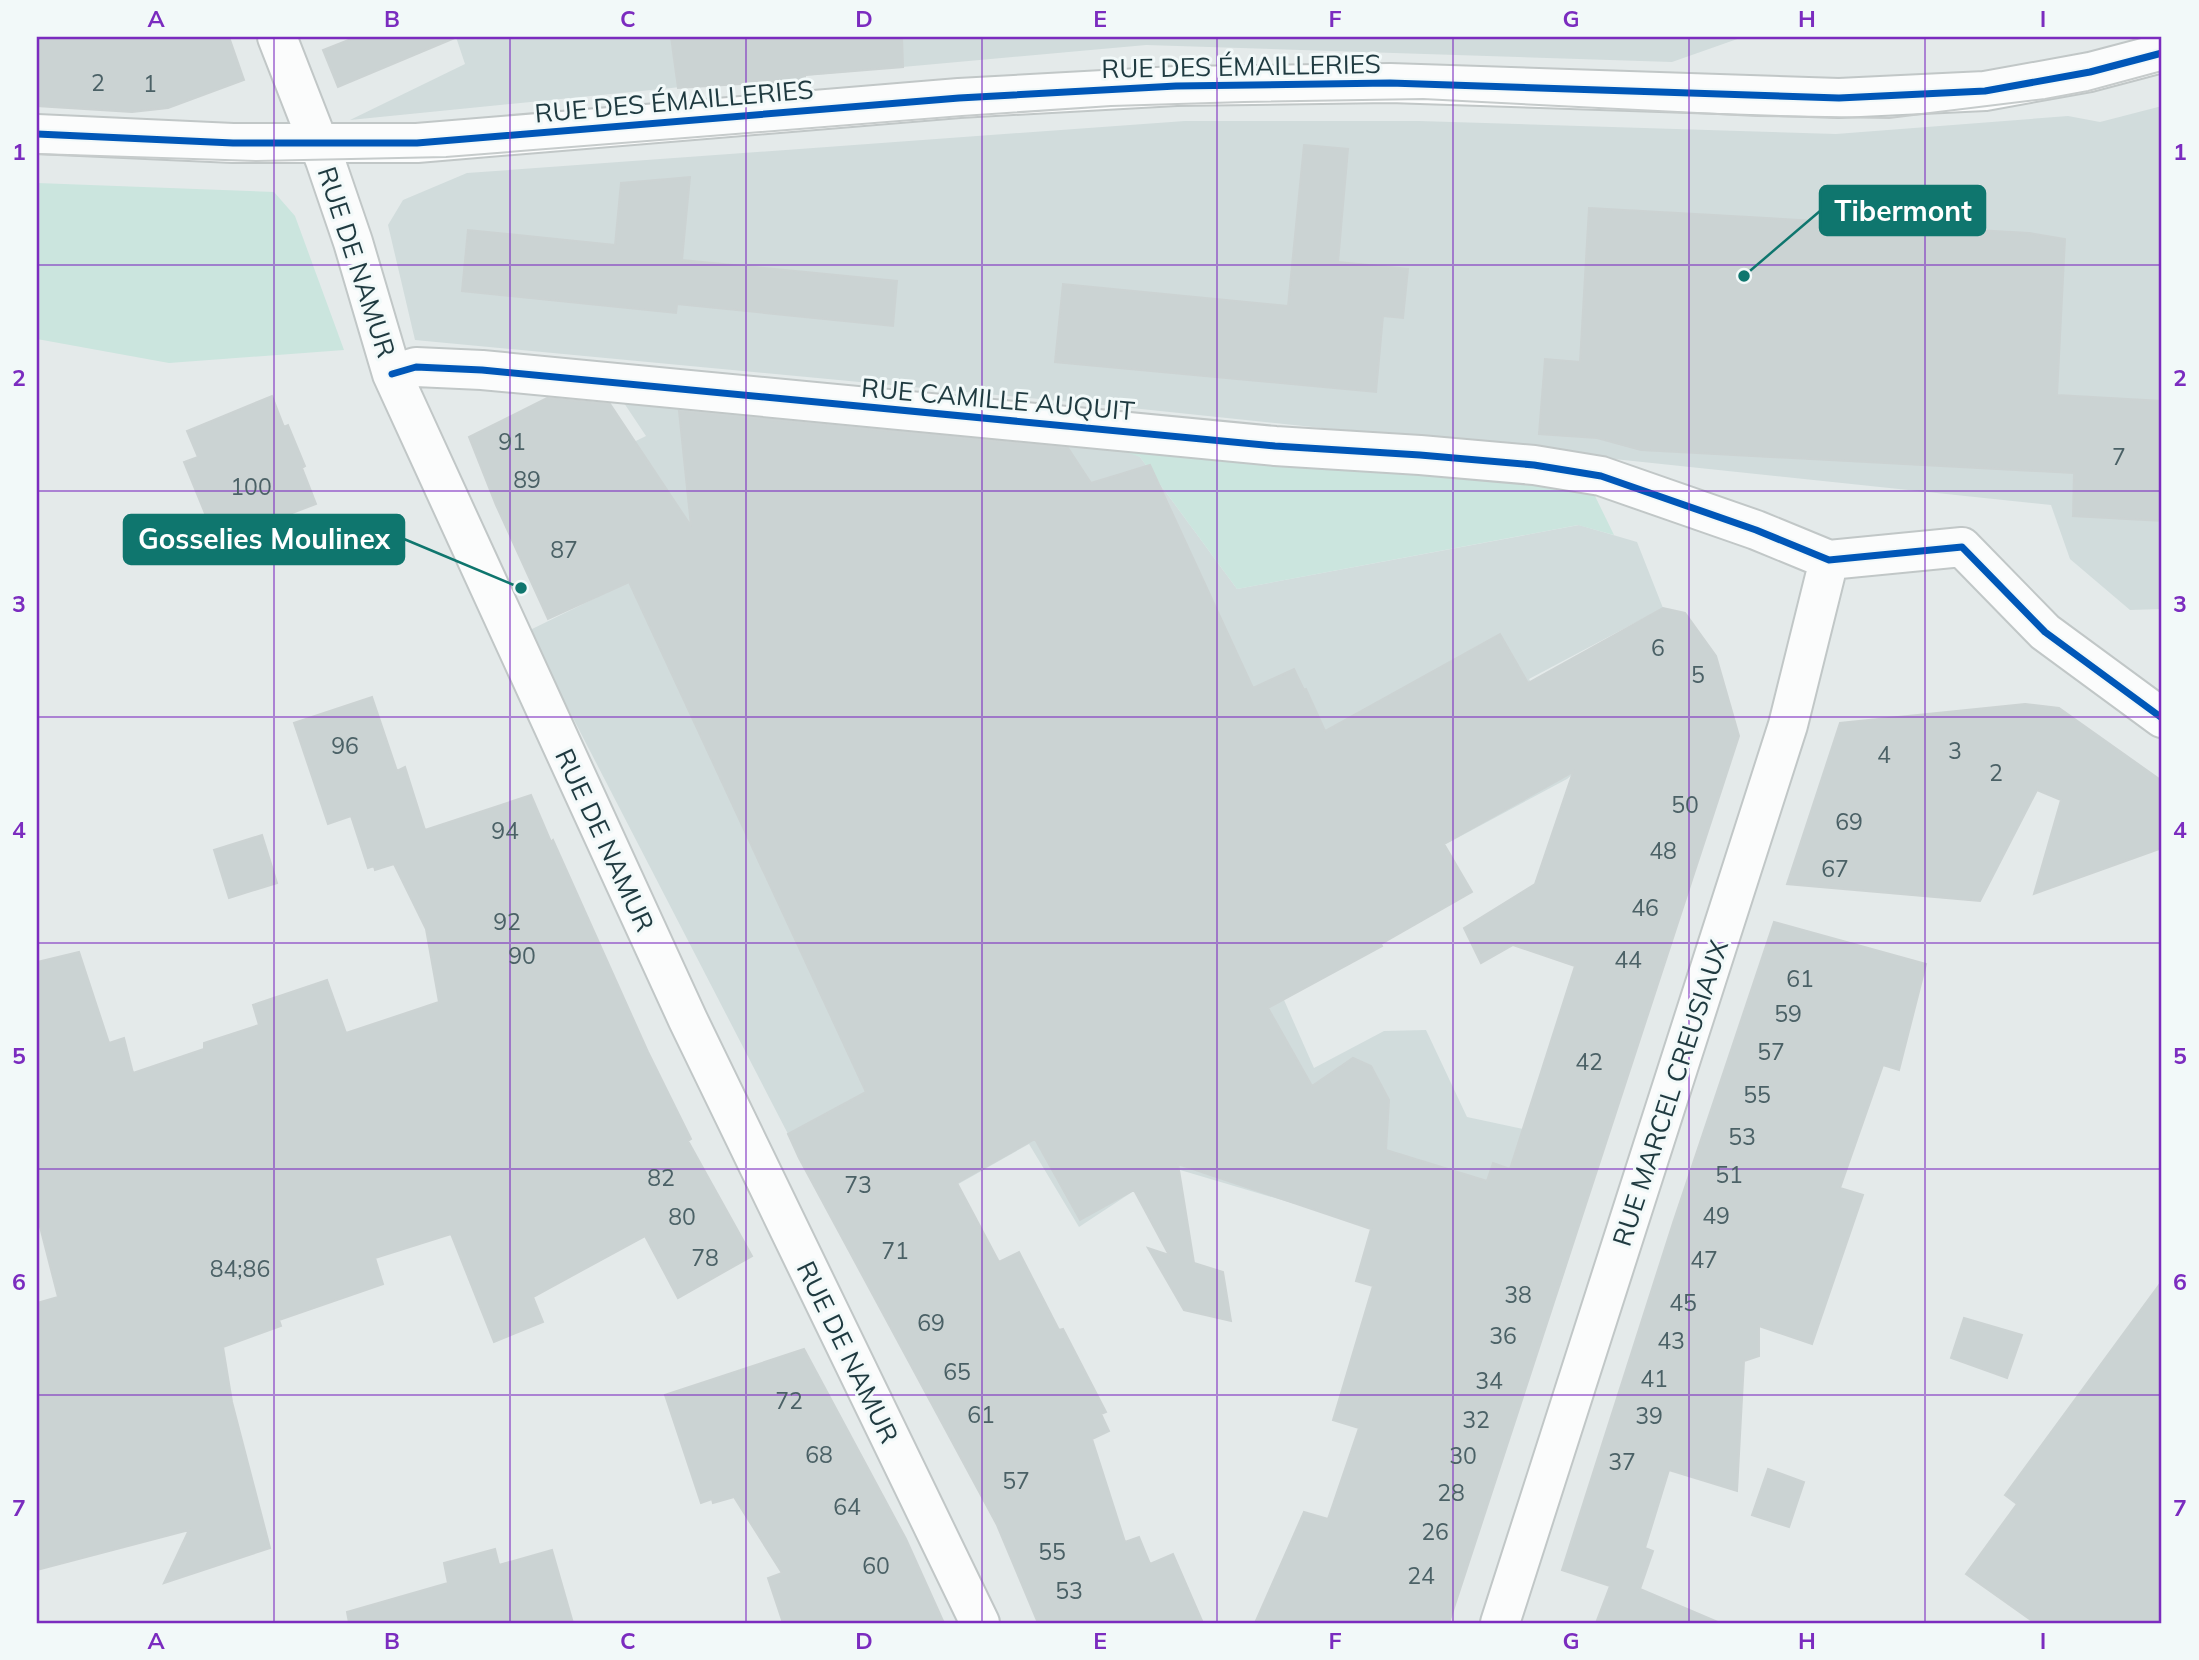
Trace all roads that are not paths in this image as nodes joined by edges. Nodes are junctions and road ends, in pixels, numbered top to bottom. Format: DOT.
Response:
graph roads {
  1 [pos="277,37"];
  2 [pos="2162,53"];
  3 [pos="37,134"];
  4 [pos="318,143"];
  5 [pos="392,374"];
  6 [pos="1829,560"];
  7 [pos="2162,719"];
  8 [pos="980,1623"];
  9 [pos="1500,1623"];
  1 -- 4 [label="street, RUE DE NAMUR"];
  2 -- 4 [label="street, RUE DES ÉMAILLERIES"];
  3 -- 4 [label="street, RUE DES ÉMAILLERIES"];
  4 -- 5 [label="street, RUE DE NAMUR"];
  5 -- 6 [label="street, RUE CAMILLE AUQUIT"];
  5 -- 8 [label="street, RUE DE NAMUR"];
  6 -- 7 [label="street"];
  6 -- 9 [label="street, RUE MARCEL CREUSIAUX"];
}
